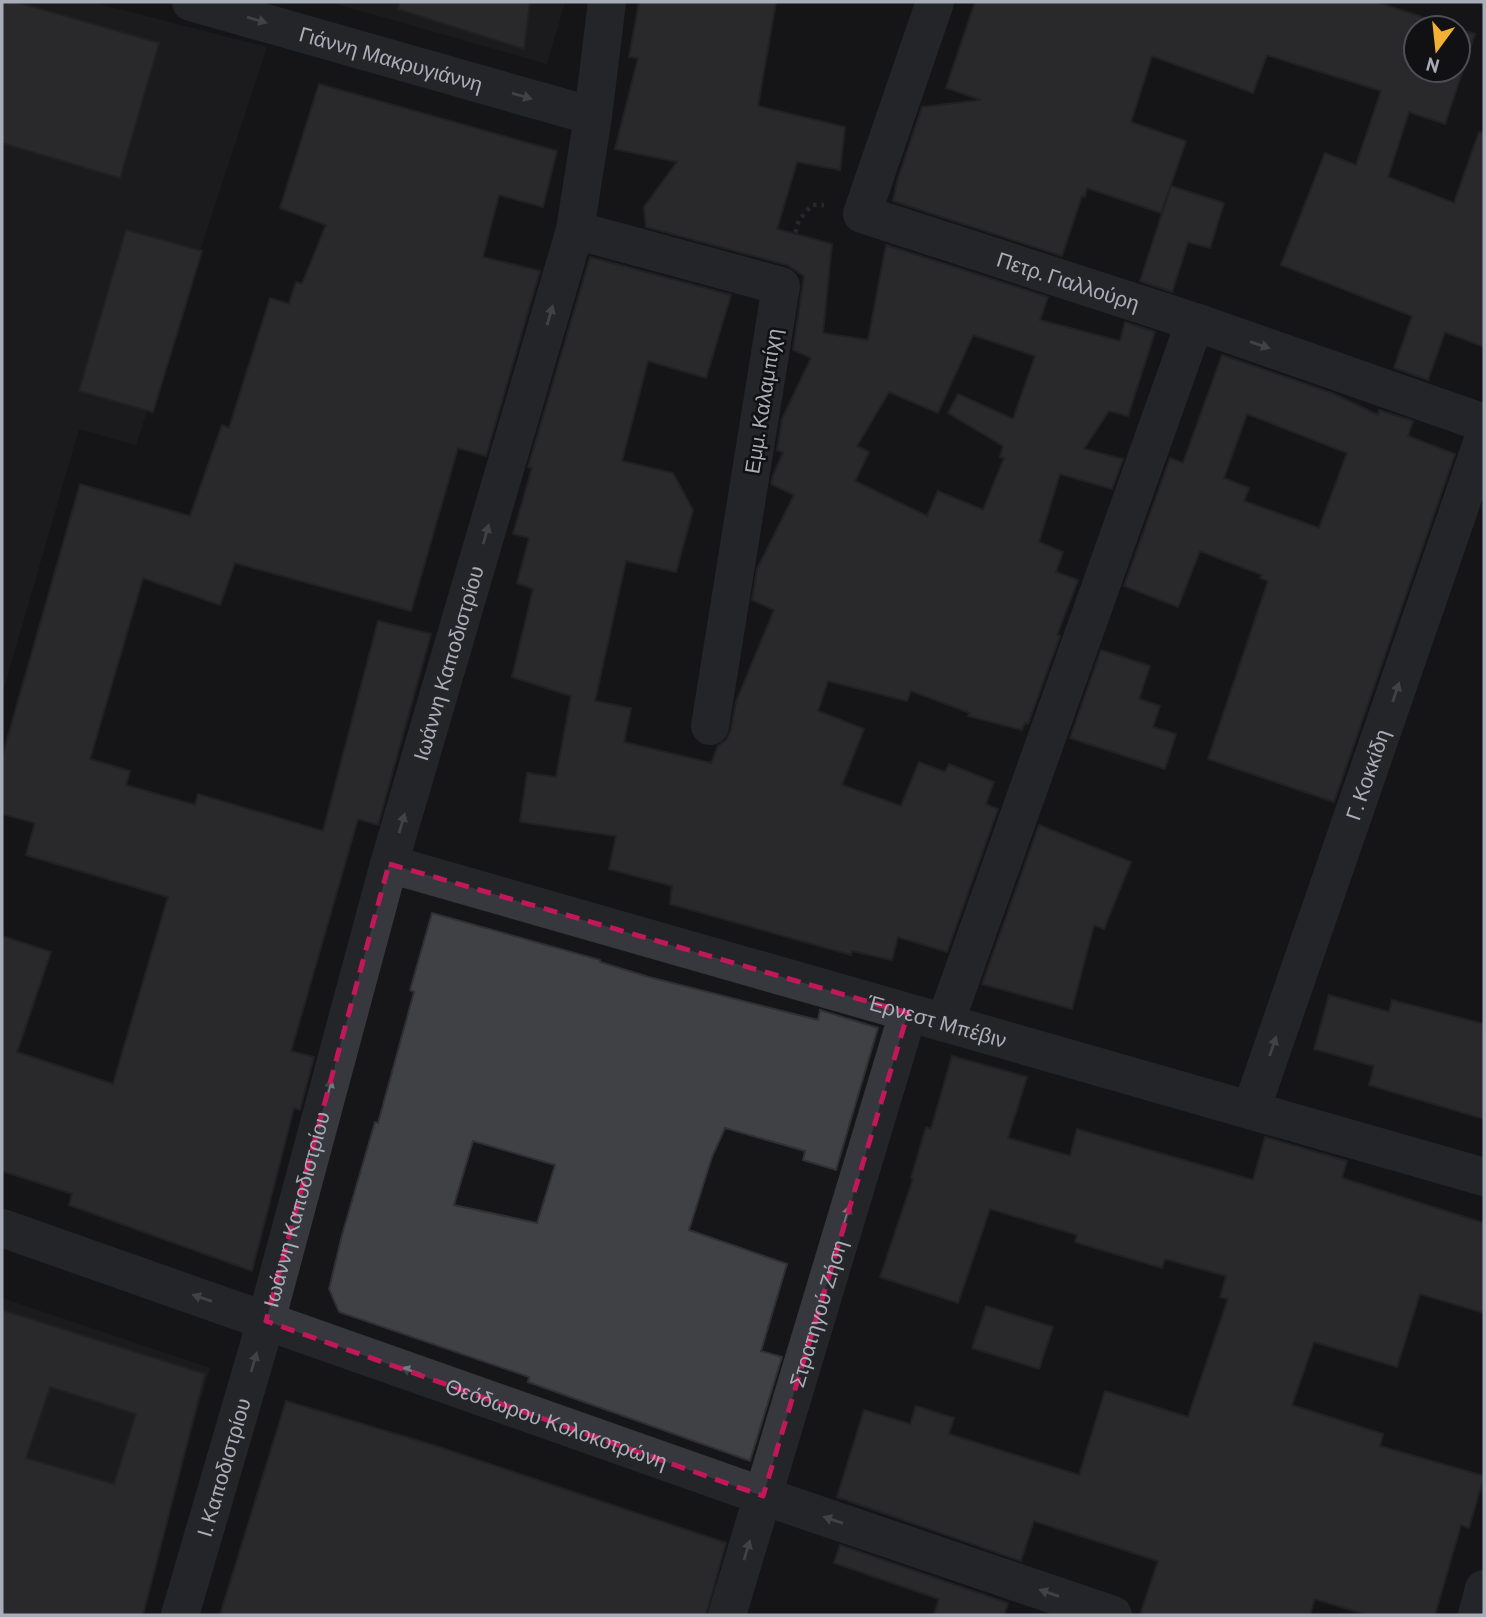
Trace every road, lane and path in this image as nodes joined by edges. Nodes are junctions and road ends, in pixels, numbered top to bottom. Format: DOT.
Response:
graph roads {
  1 [pos="191,2"];
  2 [pos="607,2"];
  3 [pos="935,2"];
  4 [pos="593,116"];
  5 [pos="862,214"];
  6 [pos="575,230"];
  7 [pos="788,260"];
  8 [pos="1195,322"];
  9 [pos="1484,423"];
  10 [pos="1484,437"];
  11 [pos="710,726"];
  12 [pos="389,864"];
  13 [pos="908,1013"];
  14 [pos="945,1023"];
  15 [pos="1251,1110"];
  16 [pos="1484,1177"];
  17 [pos="2,1228"];
  18 [pos="266,1321"];
  19 [pos="763,1496"];
  20 [pos="1484,1589"];
  21 [pos="180,1615"];
  22 [pos="727,1615"];
  23 [pos="1113,1615"];
  24 [pos="1477,1615"];
  1 -- 4 [label="street, Γιάννη Μακρυγιάννη, one-way"];
  2 -- 4 [label="street, Ιωάννη Καποδιστρίου"];
  3 -- 5 [label="street"];
  4 -- 6 [label="street, Ιωάννη Καποδιστρίου"];
  5 -- 7 [label="path"];
  5 -- 8 [label="street, Πετρ. Γιαλλούρη"];
  6 -- 11 [label="street, Εμμ. Καλαμπίχη"];
  12 -- 6 [label="street, Ιωάννη Καποδιστρίου, one-way"];
  8 -- 9 [label="street, Πετρ. Γιαλλούρη, one-way"];
  8 -- 14 [label="street"];
  15 -- 10 [label="street, Γ. Κοκκίδη, one-way"];
  12 -- 13 [label="street, Έρνεστ Μπέβιν"];
  18 -- 12 [label="street, Ιωάννη Καποδιστρίου, one-way"];
  13 -- 14 [label="street, Έρνεστ Μπέβιν"];
  19 -- 13 [label="street, Στρατηγού Ζήση, one-way"];
  14 -- 15 [label="street, Έρνεστ Μπέβιν"];
  15 -- 16 [label="street, Έρνεστ Μπέβιν"];
  18 -- 17 [label="street, Θεόδωρου Κολοκοτρώνη, one-way"];
  19 -- 18 [label="street, Θεόδωρου Κολοκοτρώνη, one-way"];
  21 -- 18 [label="street, Ι. Καποδιστρίου, one-way"];
  22 -- 19 [label="street, Στρατηγού Ζήση, one-way"];
  23 -- 19 [label="street, Θεόδωρου Κολοκοτρώνη, one-way"];
  20 -- 24 [label="street"];
}
